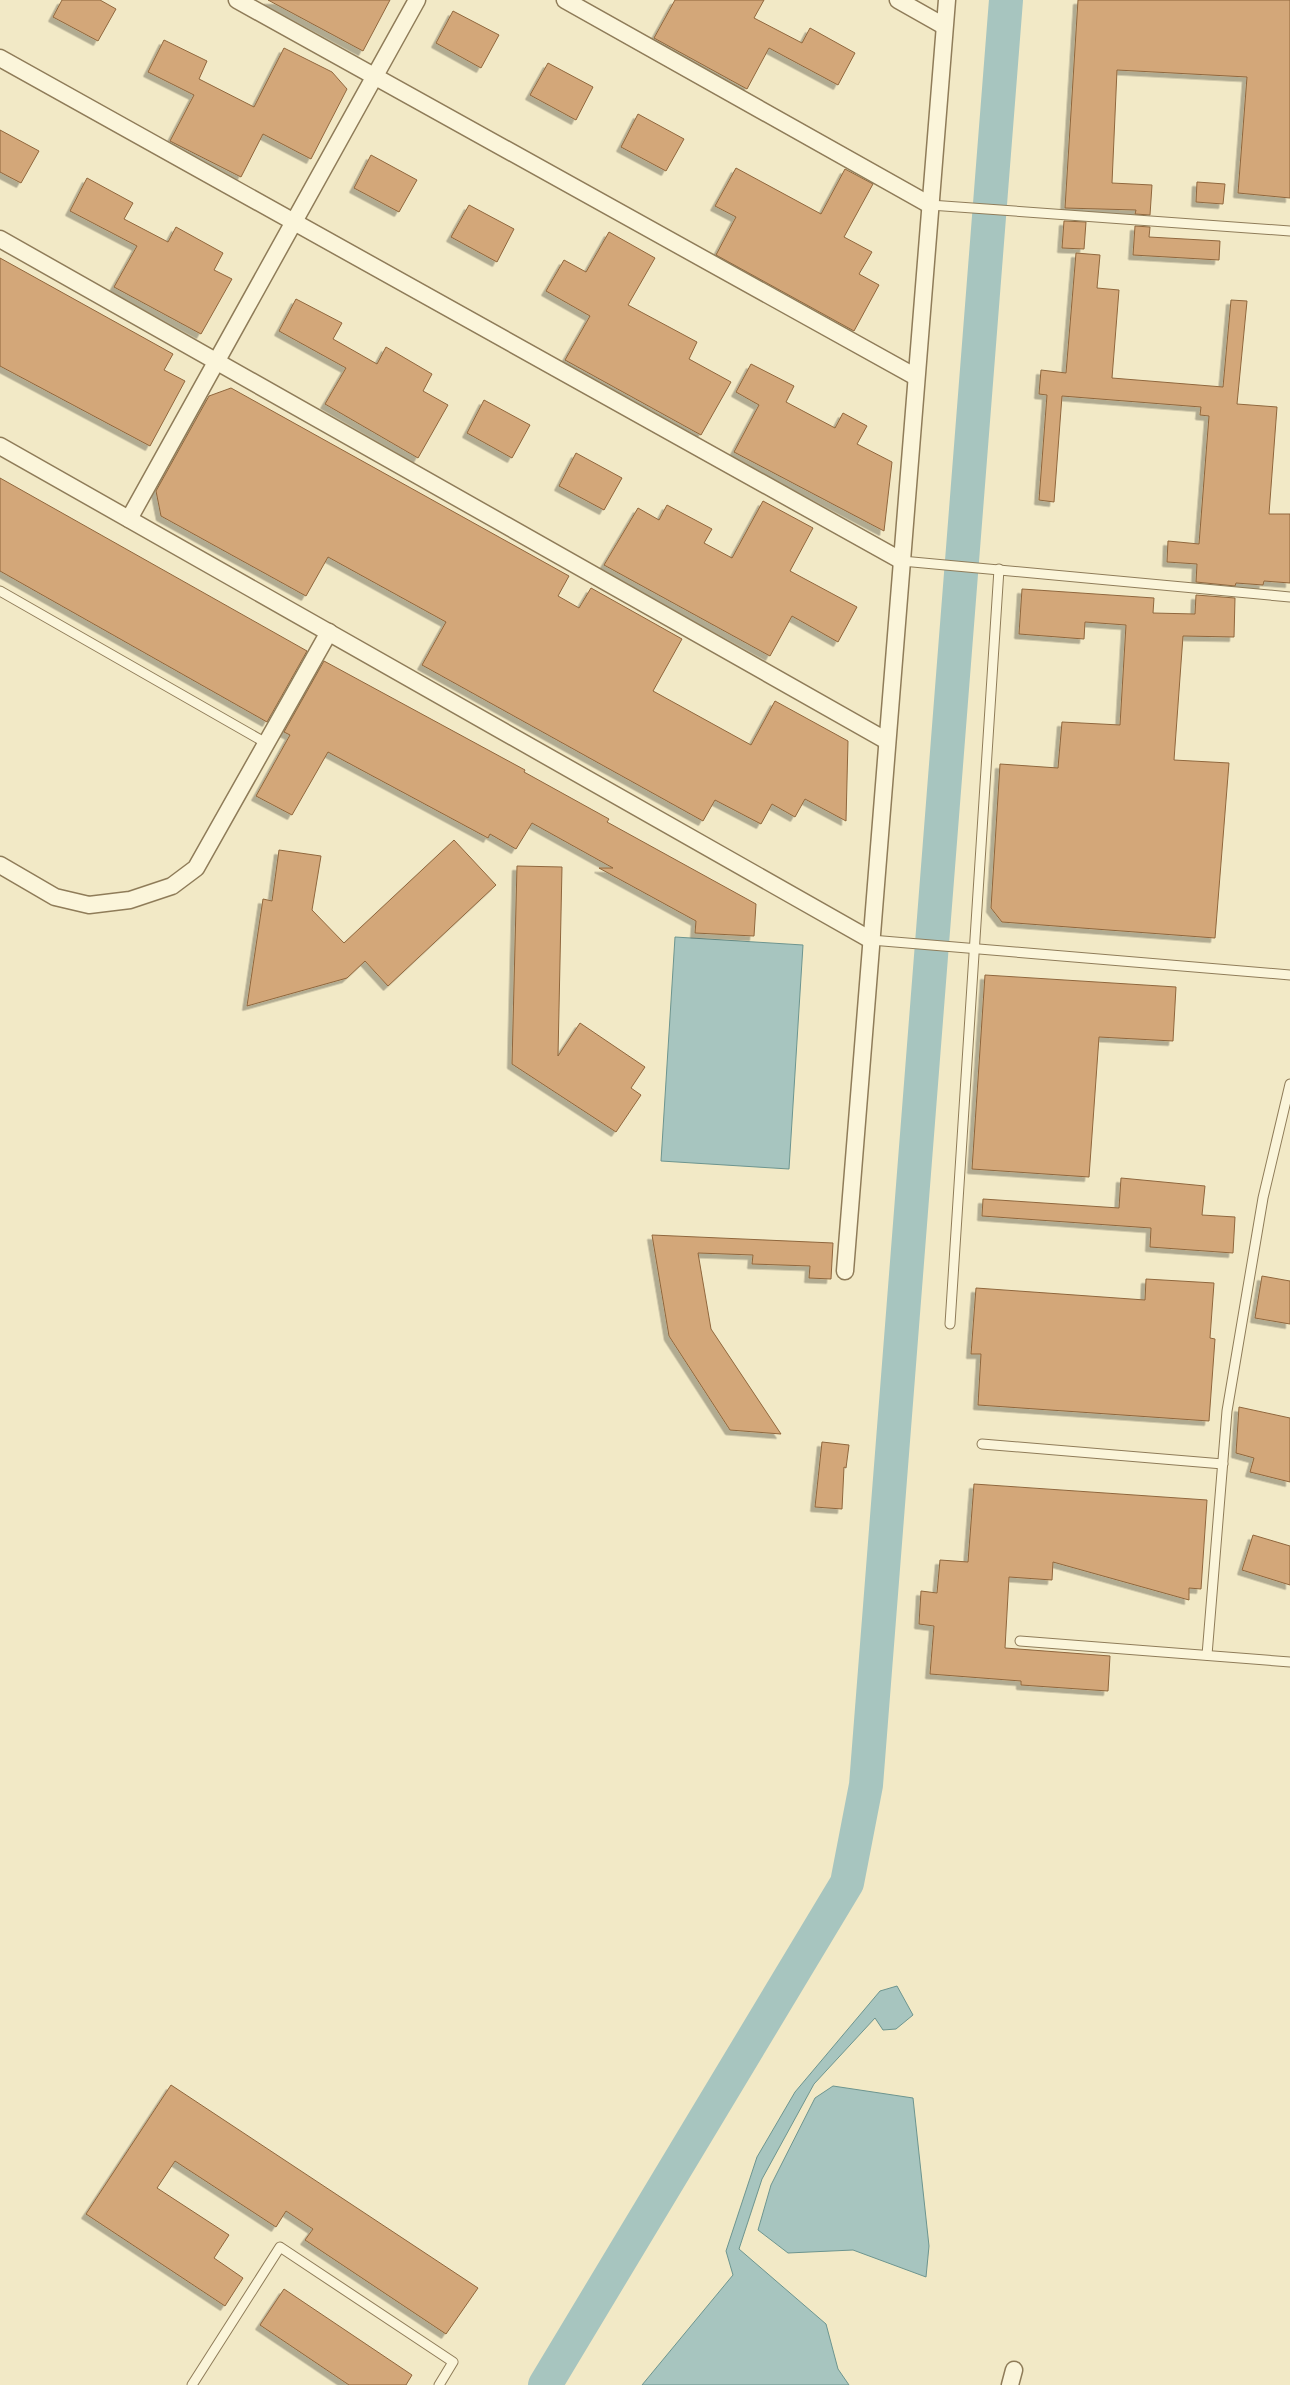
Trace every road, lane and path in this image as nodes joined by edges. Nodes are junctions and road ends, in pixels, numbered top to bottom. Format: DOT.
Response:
graph roads {
  1 [pos="238,0"];
  2 [pos="417,0"];
  3 [pos="565,0"];
  4 [pos="898,0"];
  5 [pos="946,0"];
  6 [pos="944,26"];
  7 [pos="0,58"];
  8 [pos="375,76"];
  9 [pos="930,205"];
  10 [pos="294,222"];
  11 [pos="1290,231"];
  12 [pos="0,240"];
  13 [pos="216,362"];
  14 [pos="916,378"];
  15 [pos="0,446"];
  16 [pos="129,519"];
  17 [pos="902,561"];
  18 [pos="999,570"];
  19 [pos="0,591"];
  20 [pos="1290,596"];
  21 [pos="329,632"];
  22 [pos="887,740"];
  23 [pos="266,743"];
  24 [pos="0,865"];
  25 [pos="871,940"];
  26 [pos="974,948"];
  27 [pos="1290,975"];
  28 [pos="1290,1084"];
  29 [pos="845,1271"];
  30 [pos="950,1324"];
  31 [pos="982,1444"];
  32 [pos="1223,1464"];
  33 [pos="1020,1641"];
  34 [pos="1207,1655"];
  35 [pos="1290,1662"];
  36 [pos="192,2385"];
  37 [pos="439,2385"];
  1 -- 8 [label="street"];
  2 -- 8 [label="street"];
  3 -- 9 [label="street"];
  4 -- 6 [label="street"];
  5 -- 6 [label="street"];
  6 -- 9 [label="street"];
  7 -- 10 [label="street"];
  8 -- 10 [label="street"];
  8 -- 14 [label="street"];
  9 -- 11 [label="lane"];
  9 -- 14 [label="street"];
  10 -- 13 [label="street"];
  10 -- 17 [label="street"];
  12 -- 13 [label="street"];
  13 -- 16 [label="street"];
  13 -- 22 [label="street"];
  14 -- 17 [label="street"];
  15 -- 16 [label="street"];
  16 -- 21 [label="street"];
  17 -- 18 [label="lane"];
  17 -- 22 [label="street"];
  18 -- 20 [label="lane"];
  18 -- 26 [label="lane"];
  19 -- 23 [label="lane"];
  21 -- 23 [label="street"];
  21 -- 25 [label="street"];
  22 -- 25 [label="street"];
  23 -- 24 [label="street"];
  25 -- 26 [label="lane"];
  25 -- 29 [label="street"];
  26 -- 27 [label="lane"];
  26 -- 30 [label="lane"];
  28 -- 32 [label="lane"];
  31 -- 32 [label="lane"];
  32 -- 34 [label="lane"];
  33 -- 34 [label="lane"];
  34 -- 35 [label="lane"];
  36 -- 37 [label="lane"];
}
